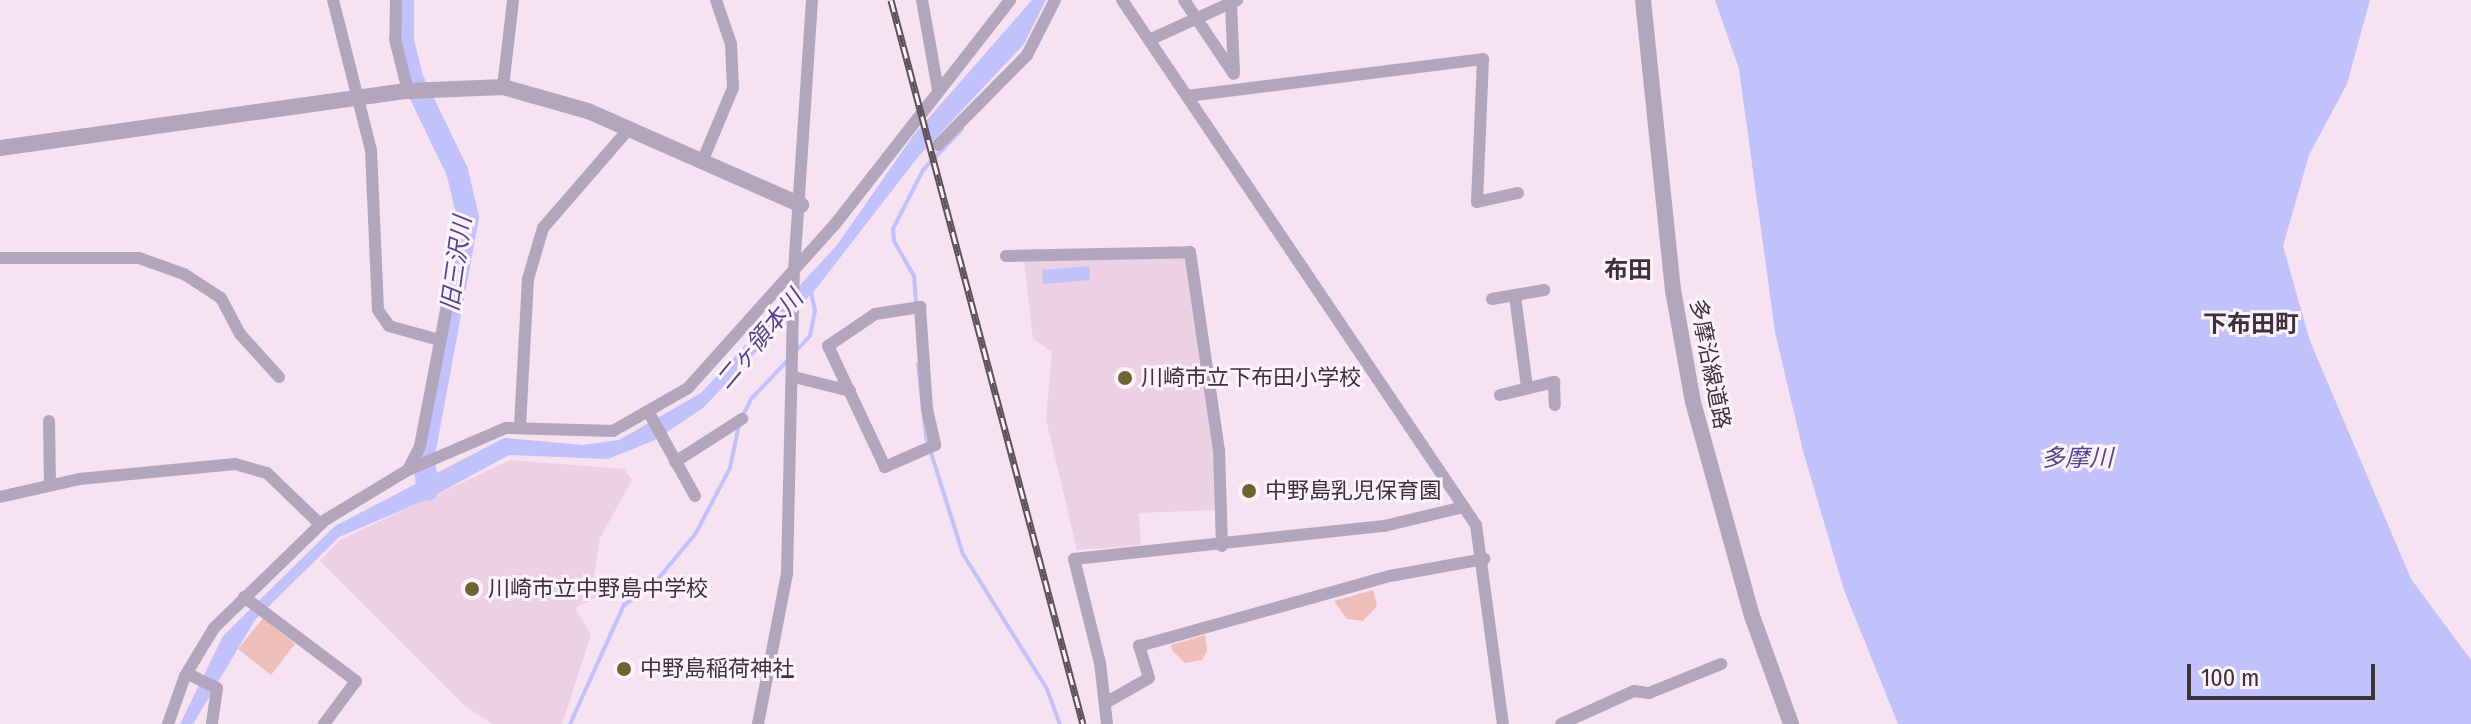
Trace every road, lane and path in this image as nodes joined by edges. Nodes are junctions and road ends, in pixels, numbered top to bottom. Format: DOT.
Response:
graph roads {
  1 [pos="333,0"];
  2 [pos="396,0"];
  3 [pos="513,0"];
  4 [pos="716,0"];
  5 [pos="812,0"];
  6 [pos="922,0"];
  7 [pos="1010,0"];
  8 [pos="1055,0"];
  9 [pos="1122,0"];
  10 [pos="1184,0"];
  11 [pos="1643,0"];
  12 [pos="1234,2"];
  13 [pos="1196,19"];
  14 [pos="1149,40"];
  15 [pos="1234,74"];
  16 [pos="503,87"];
  17 [pos="1238,89"];
  18 [pos="415,90"];
  19 [pos="938,90"];
  20 [pos="1187,96"];
  21 [pos="358,97"];
  22 [pos="628,130"];
  23 [pos="938,145"];
  24 [pos="0,148"];
  25 [pos="702,162"];
  26 [pos="1518,193"];
  27 [pos="801,205"];
  28 [pos="1006,256"];
  29 [pos="0,258"];
  30 [pos="794,277"];
  31 [pos="1544,290"];
  32 [pos="1515,296"];
  33 [pos="449,297"];
  34 [pos="1492,299"];
  35 [pos="439,340"];
  36 [pos="279,377"];
  37 [pos="794,377"];
  38 [pos="1527,387"];
  39 [pos="850,391"];
  40 [pos="1500,395"];
  41 [pos="1555,405"];
  42 [pos="651,417"];
  43 [pos="742,419"];
  44 [pos="49,421"];
  45 [pos="520,426"];
  46 [pos="675,462"];
  47 [pos="411,469"];
  48 [pos="50,485"];
  49 [pos="695,496"];
  50 [pos="0,497"];
  51 [pos="1464,507"];
  52 [pos="320,524"];
  53 [pos="1222,546"];
  54 [pos="1484,559"];
  55 [pos="246,599"];
  56 [pos="1721,664"];
  57 [pos="191,675"];
  58 [pos="1107,702"];
  59 [pos="168,724"];
  60 [pos="212,724"];
  61 [pos="324,724"];
  62 [pos="758,724"];
  63 [pos="1107,724"];
  64 [pos="1503,724"];
  65 [pos="1561,724"];
  66 [pos="1791,724"];
  1 -- 21 [label="street"];
  2 -- 18 [label="street"];
  3 -- 16 [label="street"];
  4 -- 25 [label="street"];
  5 -- 27 [label="street"];
  6 -- 19 [label="street"];
  7 -- 19 [label="street"];
  8 -- 23 [label="street"];
  9 -- 14 [label="street"];
  10 -- 13 [label="street"];
  11 -- 66 [label="street, 多摩沿線道路"];
  12 -- 13 [label="street"];
  12 -- 15 [label="street"];
  13 -- 14 [label="street"];
  13 -- 15 [label="street"];
  14 -- 20 [label="street"];
  15 -- 17 [label="street"];
  16 -- 18 [label="street"];
  16 -- 22 [label="street"];
  17 -- 20 [label="street"];
  17 -- 26 [label="street"];
  18 -- 21 [label="street"];
  19 -- 30 [label="street"];
  20 -- 51 [label="street"];
  21 -- 24 [label="street"];
  21 -- 35 [label="street"];
  22 -- 25 [label="street"];
  22 -- 45 [label="street"];
  25 -- 27 [label="street"];
  27 -- 30 [label="street"];
  28 -- 53 [label="street"];
  29 -- 36 [label="street"];
  30 -- 37 [label="street"];
  30 -- 42 [label="street"];
  31 -- 32 [label="street"];
  32 -- 34 [label="street"];
  32 -- 38 [label="street"];
  33 -- 35 [label="street"];
  35 -- 47 [label="street"];
  37 -- 39 [label="street"];
  37 -- 62 [label="street"];
  38 -- 40 [label="street"];
  38 -- 41 [label="street"];
  39 -- 39 [label="street"];
  42 -- 45 [label="street"];
  42 -- 46 [label="street"];
  43 -- 46 [label="street"];
  44 -- 48 [label="street"];
  45 -- 47 [label="street"];
  46 -- 49 [label="street"];
  47 -- 52 [label="street"];
  48 -- 50 [label="street"];
  48 -- 52 [label="street"];
  51 -- 53 [label="street"];
  51 -- 54 [label="street"];
  52 -- 55 [label="street"];
  53 -- 58 [label="street"];
  54 -- 58 [label="street"];
  54 -- 64 [label="street"];
  55 -- 57 [label="street"];
  55 -- 61 [label="street"];
  56 -- 65 [label="street"];
  57 -- 59 [label="street"];
  57 -- 60 [label="street"];
  58 -- 63 [label="street"];
}
